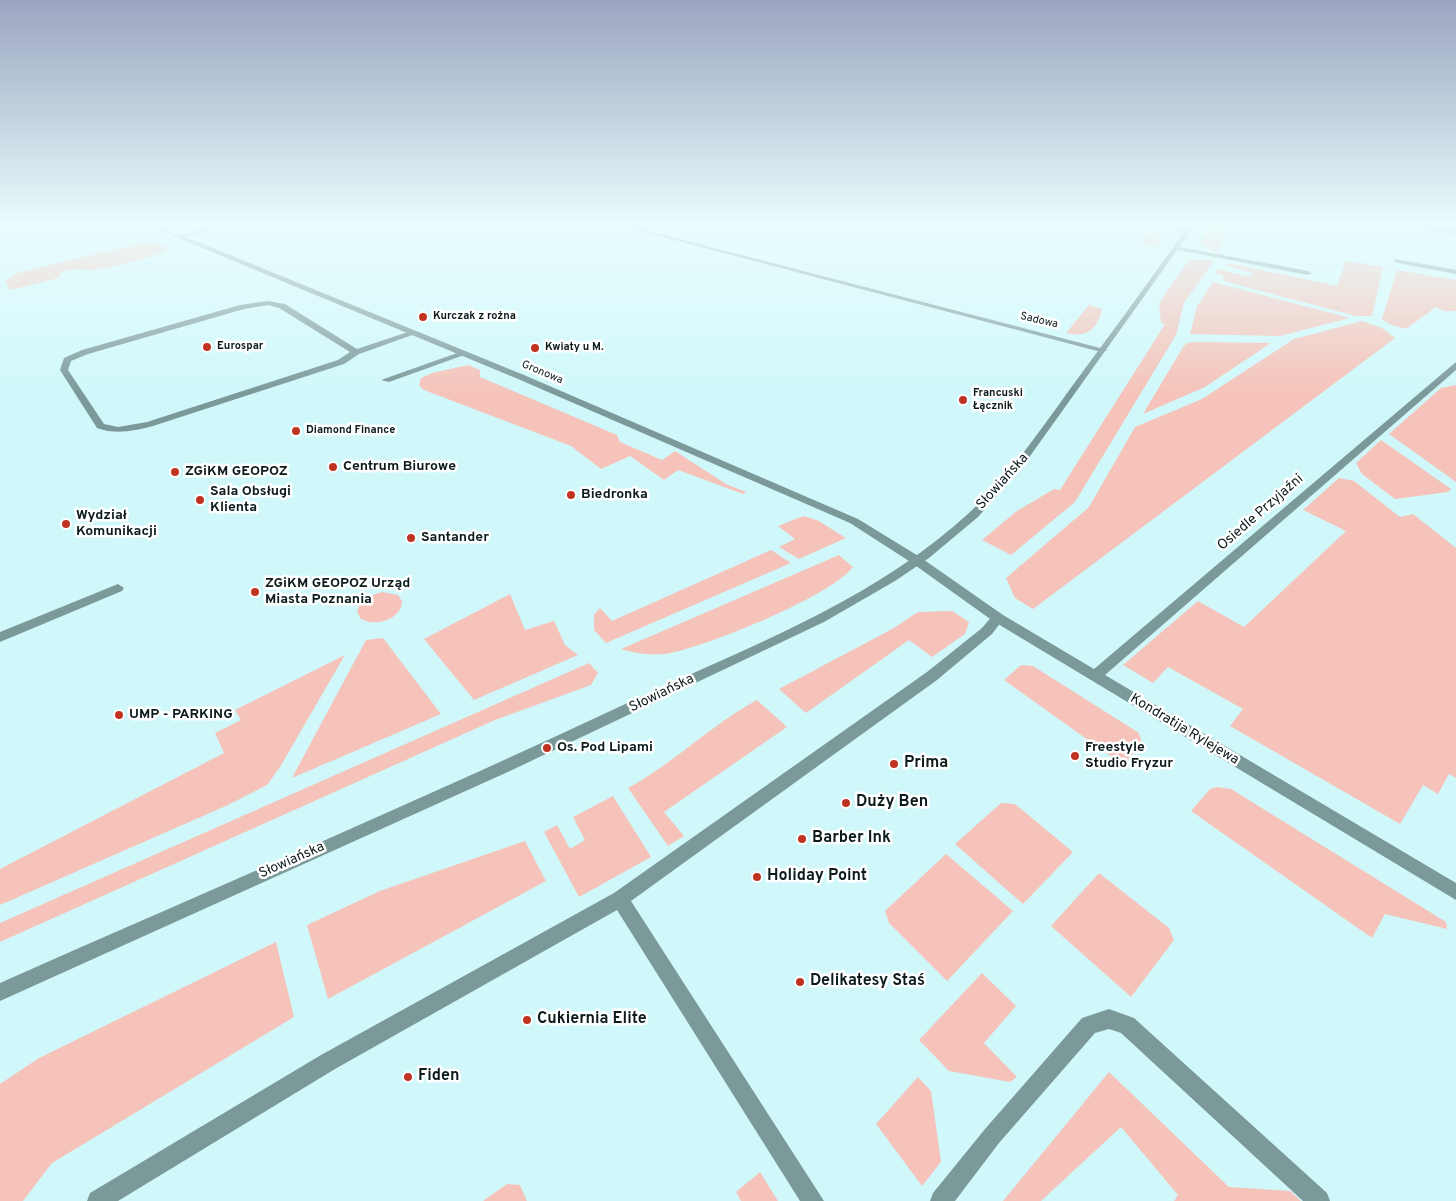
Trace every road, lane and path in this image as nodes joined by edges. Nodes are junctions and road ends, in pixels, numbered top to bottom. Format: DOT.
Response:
graph roads {
  1 [pos="288,281"];
  2 [pos="837,281"];
  3 [pos="1152,281"];
  4 [pos="414,333"];
  5 [pos="1104,350"];
  6 [pos="356,352"];
  7 [pos="464,354"];
  8 [pos="1453,372"];
  9 [pos="386,380"];
  10 [pos="916,560"];
  11 [pos="118,588"];
  12 [pos="998,618"];
  13 [pos="0,637"];
  14 [pos="1095,676"];
  15 [pos="1456,892"];
  16 [pos="620,899"];
  17 [pos="0,992"];
  18 [pos="98,1201"];
  19 [pos="813,1201"];
  20 [pos="941,1201"];
  21 [pos="1319,1201"];
  1 -- 4 [label="street, Gronowa"];
  2 -- 5 [label="street, Sadowa"];
  3 -- 5 [label="street, Słowiańska"];
  4 -- 6 [label="street"];
  4 -- 7 [label="street, Gronowa"];
  5 -- 10 [label="street, Słowiańska"];
  6 -- 6 [label="street"];
  7 -- 9 [label="street"];
  7 -- 10 [label="street, Gronowa"];
  8 -- 14 [label="street, Osiedle Przyjaźni"];
  10 -- 12 [label="street, Kondratija Rylejewa"];
  10 -- 17 [label="street, Słowiańska"];
  11 -- 13 [label="street"];
  12 -- 14 [label="street, Kondratija Rylejewa"];
  12 -- 16 [label="street"];
  14 -- 15 [label="street, Kondratija Rylejewa"];
  16 -- 18 [label="street"];
  16 -- 19 [label="street"];
  20 -- 21 [label="street"];
}
